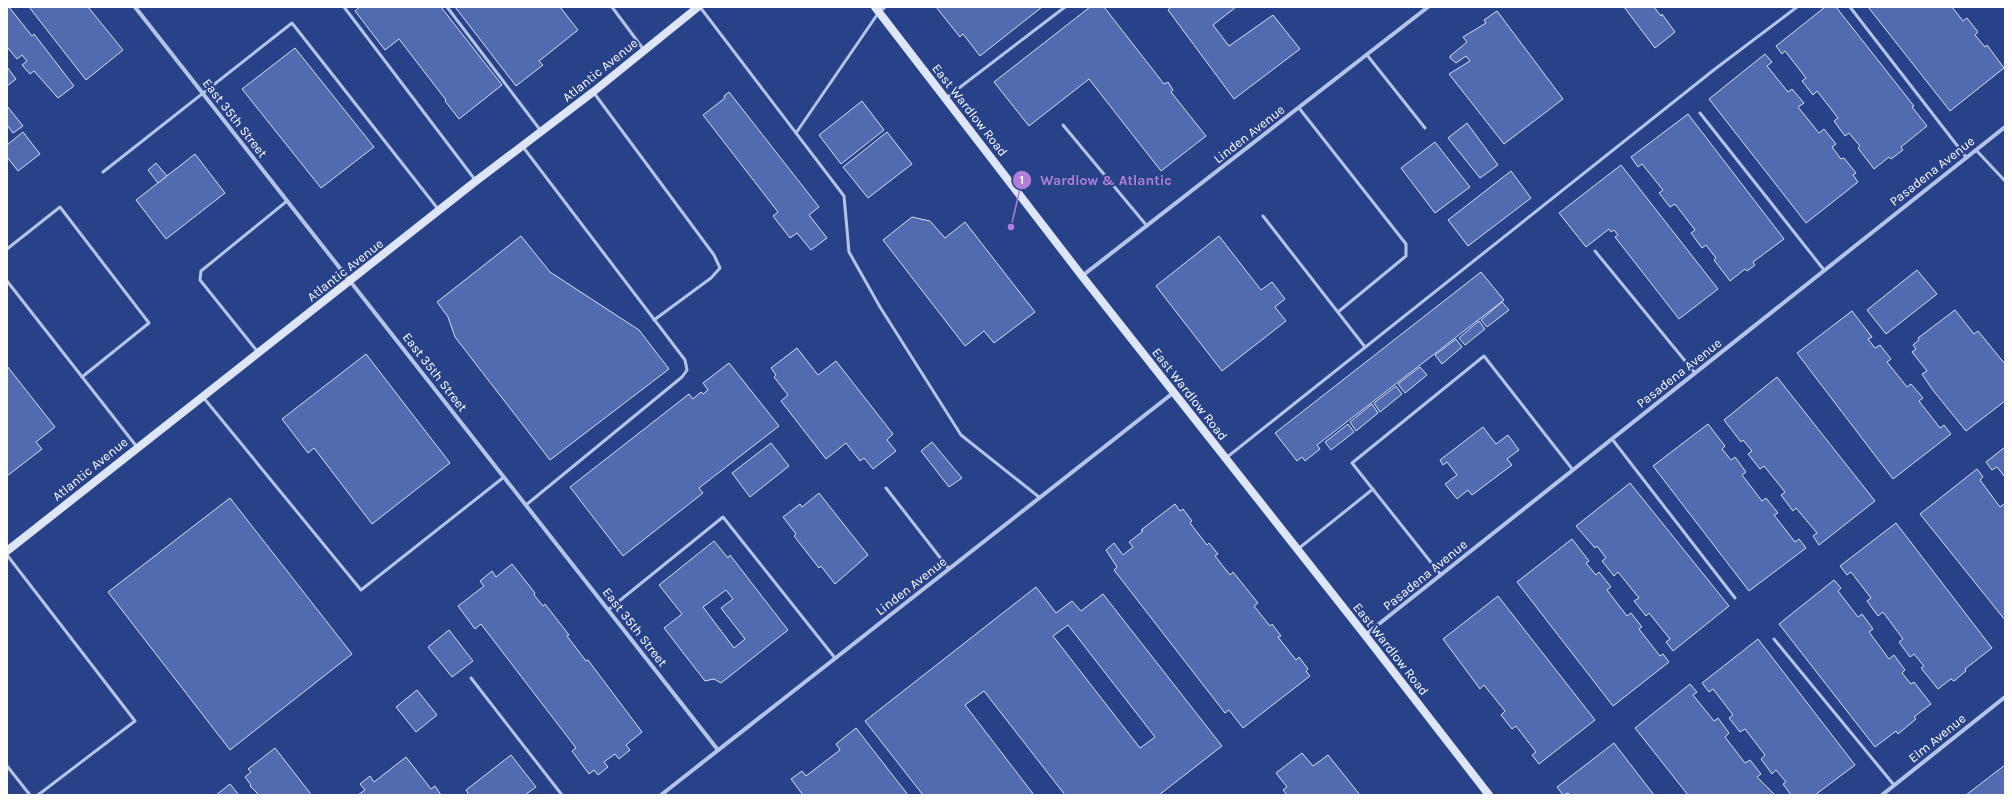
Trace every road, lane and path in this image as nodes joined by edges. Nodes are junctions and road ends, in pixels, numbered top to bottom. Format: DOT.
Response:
graph roads {
  1 [pos="135,7"];
  2 [pos="344,7"];
  3 [pos="447,7"];
  4 [pos="612,7"];
  5 [pos="699,7"];
  6 [pos="1065,7"];
  7 [pos="1428,7"];
  8 [pos="1798,7"];
  9 [pos="1850,7"];
  10 [pos="879,9"];
  11 [pos="644,50"];
  12 [pos="1366,55"];
  13 [pos="202,92"];
  14 [pos="593,92"];
  15 [pos="946,98"];
  16 [pos="1298,108"];
  17 [pos="1700,113"];
  18 [pos="1063,125"];
  19 [pos="2005,127"];
  20 [pos="1425,128"];
  21 [pos="541,131"];
  22 [pos="796,133"];
  23 [pos="522,145"];
  24 [pos="1976,150"];
  25 [pos="1966,157"];
  26 [pos="103,172"];
  27 [pos="476,181"];
  28 [pos="2005,181"];
  29 [pos="287,200"];
  30 [pos="440,211"];
  31 [pos="1263,216"];
  32 [pos="1147,226"];
  33 [pos="7,249"];
  34 [pos="1595,251"];
  35 [pos="1824,270"];
  36 [pos="1082,276"];
  37 [pos="7,281"];
  38 [pos="351,281"];
  39 [pos="1338,312"];
  40 [pos="654,320"];
  41 [pos="1366,347"];
  42 [pos="258,353"];
  43 [pos="1695,373"];
  44 [pos="82,377"];
  45 [pos="1174,393"];
  46 [pos="202,396"];
  47 [pos="1612,439"];
  48 [pos="137,447"];
  49 [pos="1225,458"];
  50 [pos="1573,470"];
  51 [pos="504,477"];
  52 [pos="886,488"];
  53 [pos="1373,489"];
  54 [pos="1039,497"];
  55 [pos="526,505"];
  56 [pos="1298,549"];
  57 [pos="7,551"];
  58 [pos="7,556"];
  59 [pos="949,569"];
  60 [pos="1441,575"];
  61 [pos="1735,598"];
  62 [pos="608,610"];
  63 [pos="1366,635"];
  64 [pos="1774,639"];
  65 [pos="836,658"];
  66 [pos="471,678"];
  67 [pos="2005,697"];
  68 [pos="718,750"];
  69 [pos="7,766"];
  70 [pos="1894,786"];
  71 [pos="30,795"];
  72 [pos="38,795"];
  73 [pos="562,795"];
  74 [pos="661,795"];
  75 [pos="1489,795"];
  76 [pos="1882,795"];
  1 -- 13 [label="street, East 35th Street"];
  2 -- 27 [label="lane"];
  3 -- 21 [label="lane"];
  4 -- 11 [label="lane"];
  5 -- 11 [label="main road, Atlantic Avenue"];
  5 -- 22 [label="lane"];
  6 -- 15 [label="lane"];
  7 -- 12 [label="street, Linden Avenue"];
  8 -- 41 [label="lane"];
  9 -- 25 [label="lane"];
  10 -- 15 [label="main road, East Wardlow Road"];
  10 -- 22 [label="lane"];
  11 -- 14 [label="main road, Atlantic Avenue"];
  12 -- 16 [label="street, Linden Avenue"];
  12 -- 20 [label="lane"];
  13 -- 26 [label="lane"];
  13 -- 29 [label="street, East 35th Street"];
  13 -- 30 [label="lane"];
  14 -- 21 [label="main road, Atlantic Avenue"];
  14 -- 40 [label="lane"];
  15 -- 36 [label="main road, East Wardlow Road"];
  16 -- 32 [label="street, Linden Avenue"];
  16 -- 39 [label="lane"];
  17 -- 35 [label="lane"];
  18 -- 32 [label="lane"];
  19 -- 24 [label="street, Pasadena Avenue"];
  21 -- 23 [label="main road, Atlantic Avenue"];
  22 -- 54 [label="lane"];
  23 -- 27 [label="main road, Atlantic Avenue"];
  23 -- 40 [label="lane"];
  24 -- 25 [label="street, Pasadena Avenue"];
  24 -- 28 [label="lane"];
  25 -- 35 [label="street, Pasadena Avenue"];
  27 -- 30 [label="main road, Atlantic Avenue"];
  29 -- 38 [label="street, East 35th Street"];
  29 -- 42 [label="lane"];
  30 -- 38 [label="main road, Atlantic Avenue"];
  31 -- 39 [label="lane"];
  32 -- 36 [label="street, Linden Avenue"];
  33 -- 44 [label="lane"];
  34 -- 43 [label="lane"];
  35 -- 43 [label="street, Pasadena Avenue"];
  36 -- 45 [label="main road, East Wardlow Road"];
  37 -- 44 [label="lane"];
  38 -- 42 [label="main road, Atlantic Avenue"];
  38 -- 51 [label="street, East 35th Street"];
  39 -- 41 [label="lane"];
  40 -- 55 [label="lane"];
  41 -- 49 [label="lane"];
  42 -- 46 [label="main road, Atlantic Avenue"];
  43 -- 47 [label="street, Pasadena Avenue"];
  44 -- 48 [label="lane"];
  45 -- 49 [label="main road, East Wardlow Road"];
  45 -- 54 [label="street, Linden Avenue"];
  46 -- 48 [label="main road, Atlantic Avenue"];
  46 -- 51 [label="lane"];
  47 -- 50 [label="street, Pasadena Avenue"];
  47 -- 61 [label="lane"];
  48 -- 57 [label="main road, Atlantic Avenue"];
  49 -- 56 [label="main road, East Wardlow Road"];
  50 -- 53 [label="lane"];
  50 -- 60 [label="street, Pasadena Avenue"];
  51 -- 55 [label="street, East 35th Street"];
  52 -- 59 [label="lane"];
  53 -- 56 [label="lane"];
  53 -- 60 [label="lane"];
  54 -- 59 [label="street, Linden Avenue"];
  55 -- 62 [label="street, East 35th Street"];
  56 -- 63 [label="main road, East Wardlow Road"];
  58 -- 72 [label="lane"];
  59 -- 65 [label="street, Linden Avenue"];
  60 -- 63 [label="street, Pasadena Avenue"];
  62 -- 65 [label="lane"];
  62 -- 68 [label="street, East 35th Street"];
  63 -- 75 [label="main road, East Wardlow Road"];
  64 -- 70 [label="lane"];
  65 -- 68 [label="street, Linden Avenue"];
  66 -- 73 [label="lane"];
  67 -- 70 [label="street, Elm Avenue"];
  68 -- 74 [label="street, Linden Avenue"];
  69 -- 71 [label="lane"];
  70 -- 76 [label="street, Elm Avenue"];
}
